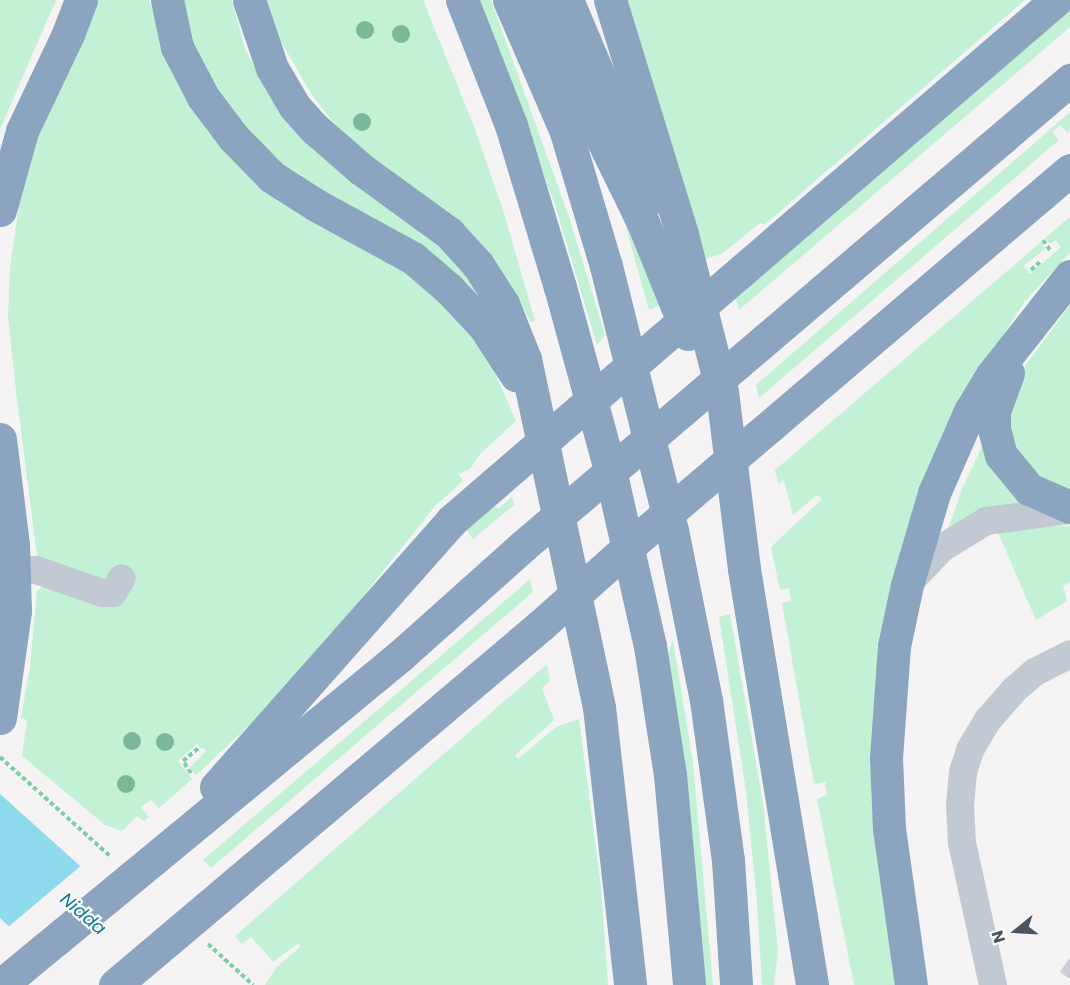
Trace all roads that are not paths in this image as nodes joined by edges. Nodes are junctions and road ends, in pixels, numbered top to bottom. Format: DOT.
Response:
graph roads {
  1 [pos="81,0"];
  2 [pos="167,0"];
  3 [pos="249,0"];
  4 [pos="462,0"];
  5 [pos="509,0"];
  6 [pos="534,0"];
  7 [pos="567,0"];
  8 [pos="610,0"];
  9 [pos="1056,0"];
  10 [pos="1070,80"];
  11 [pos="1070,170"];
  12 [pos="0,210"];
  13 [pos="1060,264"];
  14 [pos="1027,331"];
  15 [pos="688,334"];
  16 [pos="0,439"];
  17 [pos="546,449"];
  18 [pos="1070,509"];
  19 [pos="14,569"];
  20 [pos="744,569"];
  21 [pos="122,578"];
  22 [pos="907,585"];
  23 [pos="1070,654"];
  24 [pos="0,718"];
  25 [pos="155,856"];
  26 [pos="1,985"];
  27 [pos="115,985"];
  28 [pos="630,985"];
  29 [pos="689,985"];
  30 [pos="736,985"];
  31 [pos="812,985"];
  32 [pos="911,985"];
  33 [pos="993,985"];
  1 -- 12 [label="highway"];
  2 -- 17 [label="highway"];
  3 -- 17 [label="highway"];
  4 -- 29 [label="highway"];
  5 -- 30 [label="highway"];
  6 -- 15 [label="highway"];
  7 -- 15 [label="highway"];
  8 -- 20 [label="highway"];
  9 -- 25 [label="highway"];
  10 -- 25 [label="highway"];
  11 -- 27 [label="highway"];
  13 -- 14 [label="highway"];
  14 -- 18 [label="highway"];
  14 -- 22 [label="highway"];
  15 -- 20 [label="highway"];
  16 -- 19 [label="highway"];
  17 -- 28 [label="highway"];
  18 -- 22 [label="lane"];
  19 -- 21 [label="lane"];
  19 -- 24 [label="highway"];
  20 -- 31 [label="highway"];
  22 -- 32 [label="highway"];
  23 -- 33 [label="lane"];
  25 -- 26 [label="highway"];
}
